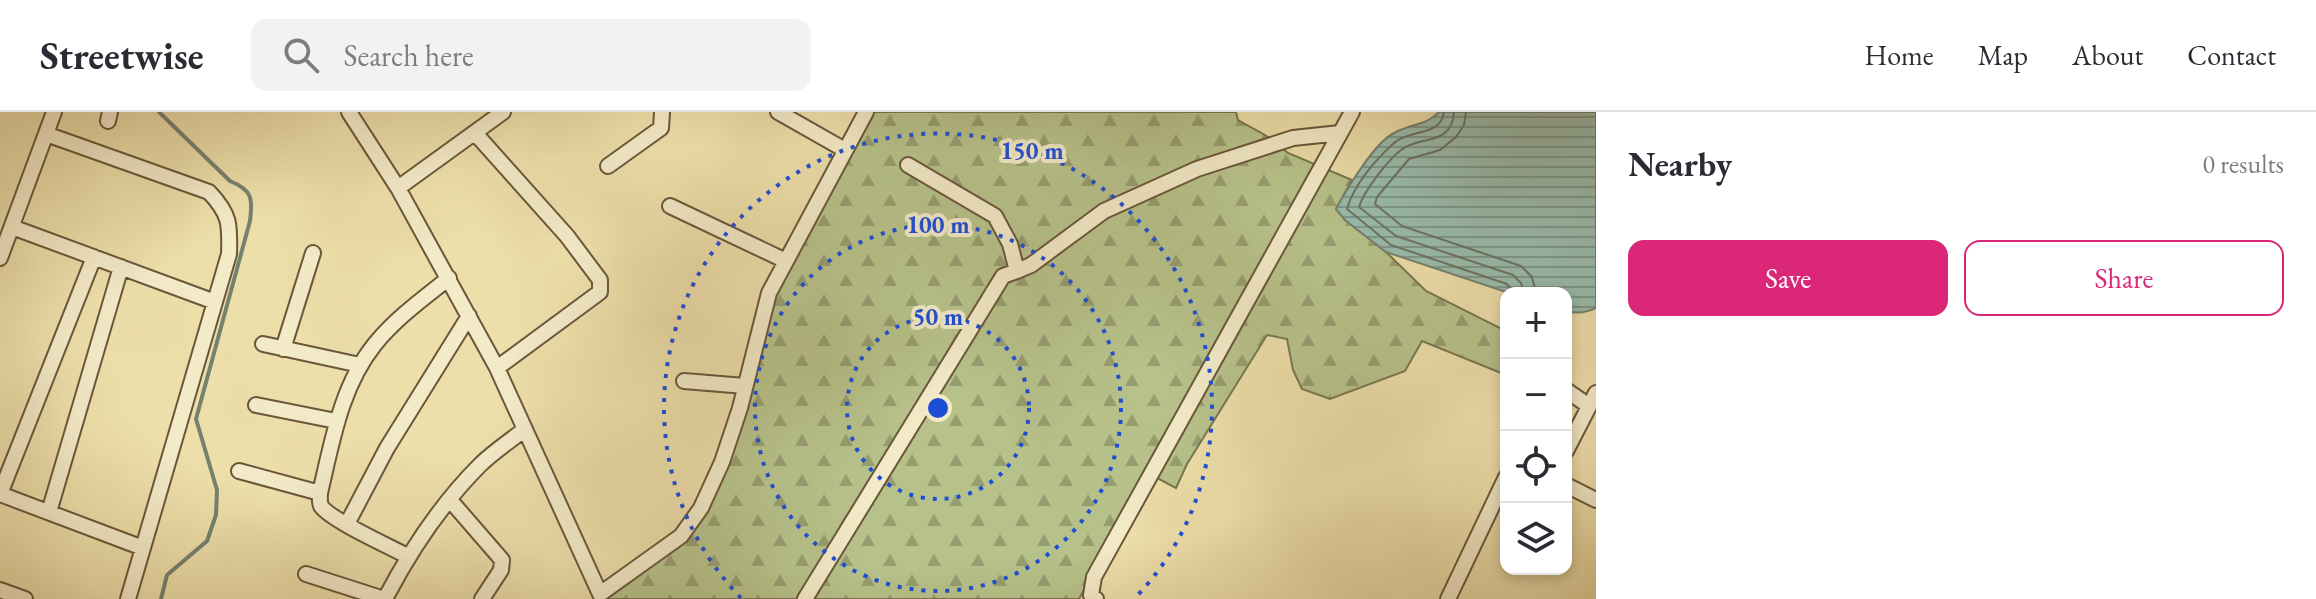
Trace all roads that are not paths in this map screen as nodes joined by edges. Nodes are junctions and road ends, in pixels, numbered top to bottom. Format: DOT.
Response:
graph roads {
  1 [pos="54,112"];
  2 [pos="349,112"];
  3 [pos="662,112"];
  4 [pos="778,112"];
  5 [pos="866,112"];
  6 [pos="1352,112"];
  7 [pos="498,113"];
  8 [pos="475,133"];
  9 [pos="1340,133"];
  10 [pos="46,134"];
  11 [pos="845,150"];
  12 [pos="908,165"];
  13 [pos="608,166"];
  14 [pos="398,188"];
  15 [pos="670,206"];
  16 [pos="12,227"];
  17 [pos="313,253"];
  18 [pos="94,257"];
  19 [pos="0,258"];
  20 [pos="786,261"];
  21 [pos="121,267"];
  22 [pos="1017,271"];
  23 [pos="449,278"];
  24 [pos="215,302"];
  25 [pos="469,316"];
  26 [pos="263,344"];
  27 [pos="283,349"];
  28 [pos="360,365"];
  29 [pos="497,368"];
  30 [pos="684,381"];
  31 [pos="745,386"];
  32 [pos="1572,392"];
  33 [pos="1593,400"];
  34 [pos="256,405"];
  35 [pos="336,421"];
  36 [pos="525,429"];
  37 [pos="1572,440"];
  38 [pos="239,471"];
  39 [pos="1572,488"];
  40 [pos="1500,490"];
  41 [pos="320,493"];
  42 [pos="0,494"];
  43 [pos="450,500"];
  44 [pos="1596,500"];
  45 [pos="49,512"];
  46 [pos="347,524"];
  47 [pos="143,548"];
  48 [pos="409,557"];
  49 [pos="306,574"];
  50 [pos="0,590"];
  51 [pos="598,596"];
  52 [pos="25,599"];
  53 [pos="128,599"];
  54 [pos="385,599"];
  55 [pos="482,599"];
  56 [pos="805,599"];
  57 [pos="1096,599"];
  58 [pos="1448,599"];
  1 -- 10 [label="street"];
  2 -- 14 [label="street"];
  3 -- 13 [label="street"];
  4 -- 11 [label="street"];
  5 -- 11 [label="street"];
  6 -- 9 [label="street"];
  7 -- 8 [label="street"];
  8 -- 14 [label="street"];
  8 -- 29 [label="street"];
  9 -- 22 [label="street"];
  9 -- 57 [label="street"];
  10 -- 16 [label="street"];
  10 -- 24 [label="street"];
  11 -- 20 [label="street"];
  12 -- 22 [label="street"];
  14 -- 23 [label="street"];
  15 -- 20 [label="street"];
  16 -- 18 [label="street"];
  16 -- 19 [label="street"];
  17 -- 27 [label="street"];
  18 -- 21 [label="street"];
  18 -- 42 [label="street"];
  20 -- 31 [label="street"];
  21 -- 24 [label="street"];
  21 -- 45 [label="street"];
  22 -- 56 [label="street"];
  23 -- 25 [label="street"];
  23 -- 28 [label="street"];
  24 -- 47 [label="street"];
  25 -- 29 [label="street"];
  25 -- 46 [label="street"];
  26 -- 27 [label="street"];
  27 -- 28 [label="street"];
  28 -- 35 [label="street"];
  29 -- 36 [label="street"];
  30 -- 31 [label="street"];
  31 -- 51 [label="street"];
  32 -- 33 [label="street"];
  33 -- 37 [label="street"];
  34 -- 35 [label="street"];
  35 -- 41 [label="street"];
  36 -- 43 [label="street"];
  36 -- 51 [label="street"];
  38 -- 41 [label="street"];
  39 -- 44 [label="street"];
  40 -- 58 [label="street"];
  41 -- 46 [label="street"];
  42 -- 45 [label="street"];
  43 -- 48 [label="street"];
  43 -- 55 [label="street"];
  45 -- 47 [label="street"];
  46 -- 48 [label="street"];
  47 -- 53 [label="street"];
  48 -- 54 [label="street"];
  49 -- 54 [label="street"];
  50 -- 52 [label="street"];
}
